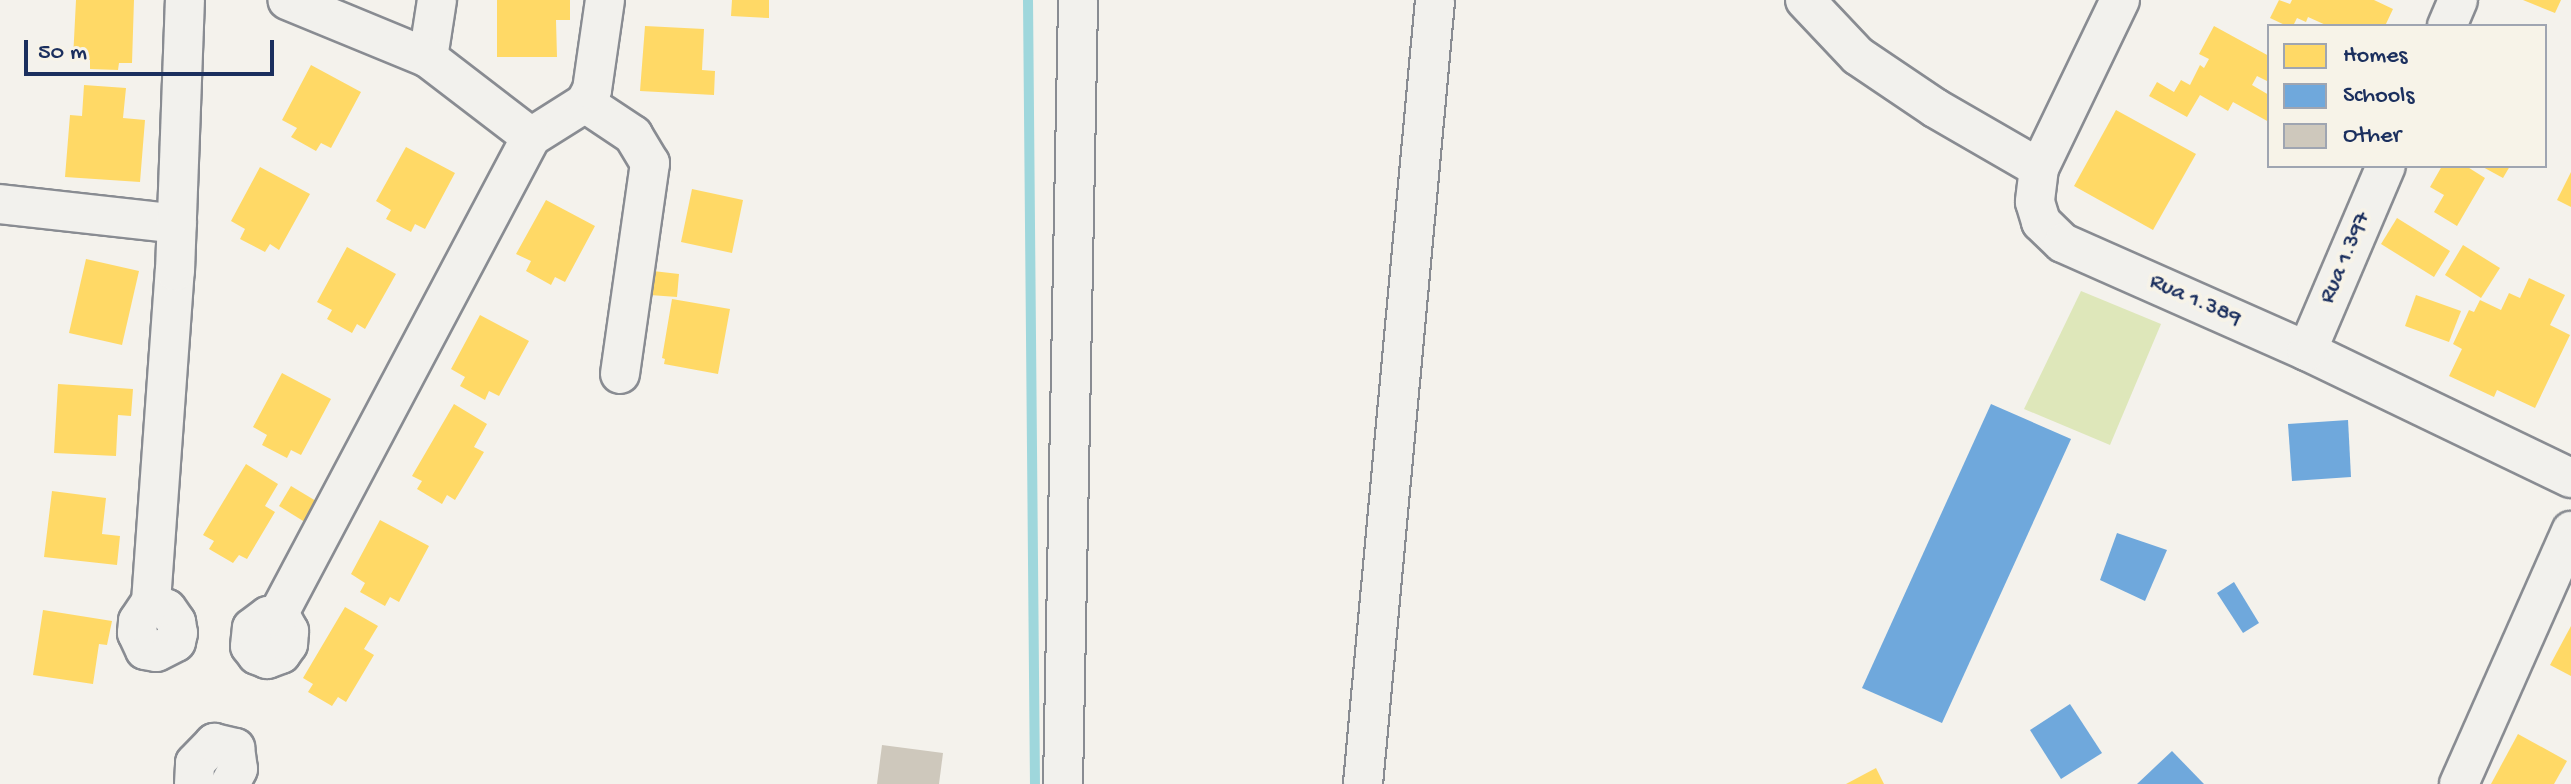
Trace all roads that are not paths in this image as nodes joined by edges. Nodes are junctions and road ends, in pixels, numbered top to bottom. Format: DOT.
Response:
graph roads {
  1 [pos="185,0"];
  2 [pos="287,0"];
  3 [pos="437,0"];
  4 [pos="605,0"];
  5 [pos="1078,0"];
  6 [pos="1435,0"];
  7 [pos="1805,0"];
  8 [pos="2120,0"];
  9 [pos="2458,0"];
  10 [pos="2448,24"];
  11 [pos="428,58"];
  12 [pos="585,103"];
  13 [pos="531,137"];
  14 [pos="2039,168"];
  15 [pos="2385,168"];
  16 [pos="0,204"];
  17 [pos="177,224"];
  18 [pos="2307,351"];
  19 [pos="620,374"];
  20 [pos="2571,478"];
  21 [pos="2571,531"];
  22 [pos="151,602"];
  23 [pos="279,613"];
  24 [pos="194,784"];
  25 [pos="230,784"];
  26 [pos="1063,784"];
  27 [pos="1363,784"];
  28 [pos="2459,784"];
  1 -- 17 [label="street"];
  2 -- 11 [label="street"];
  3 -- 11 [label="street"];
  4 -- 12 [label="street"];
  5 -- 26 [label="street"];
  6 -- 27 [label="street"];
  7 -- 14 [label="street"];
  8 -- 14 [label="street, Rua 1.389"];
  9 -- 10 [label="street"];
  11 -- 13 [label="street"];
  12 -- 13 [label="street"];
  12 -- 19 [label="street"];
  13 -- 23 [label="street"];
  14 -- 18 [label="street, Rua 1.389"];
  15 -- 18 [label="street, Rua 1.397"];
  16 -- 17 [label="street"];
  17 -- 22 [label="street"];
  18 -- 20 [label="street, Rua 1.389"];
  21 -- 28 [label="street"];
  24 -- 25 [label="street"];
}
